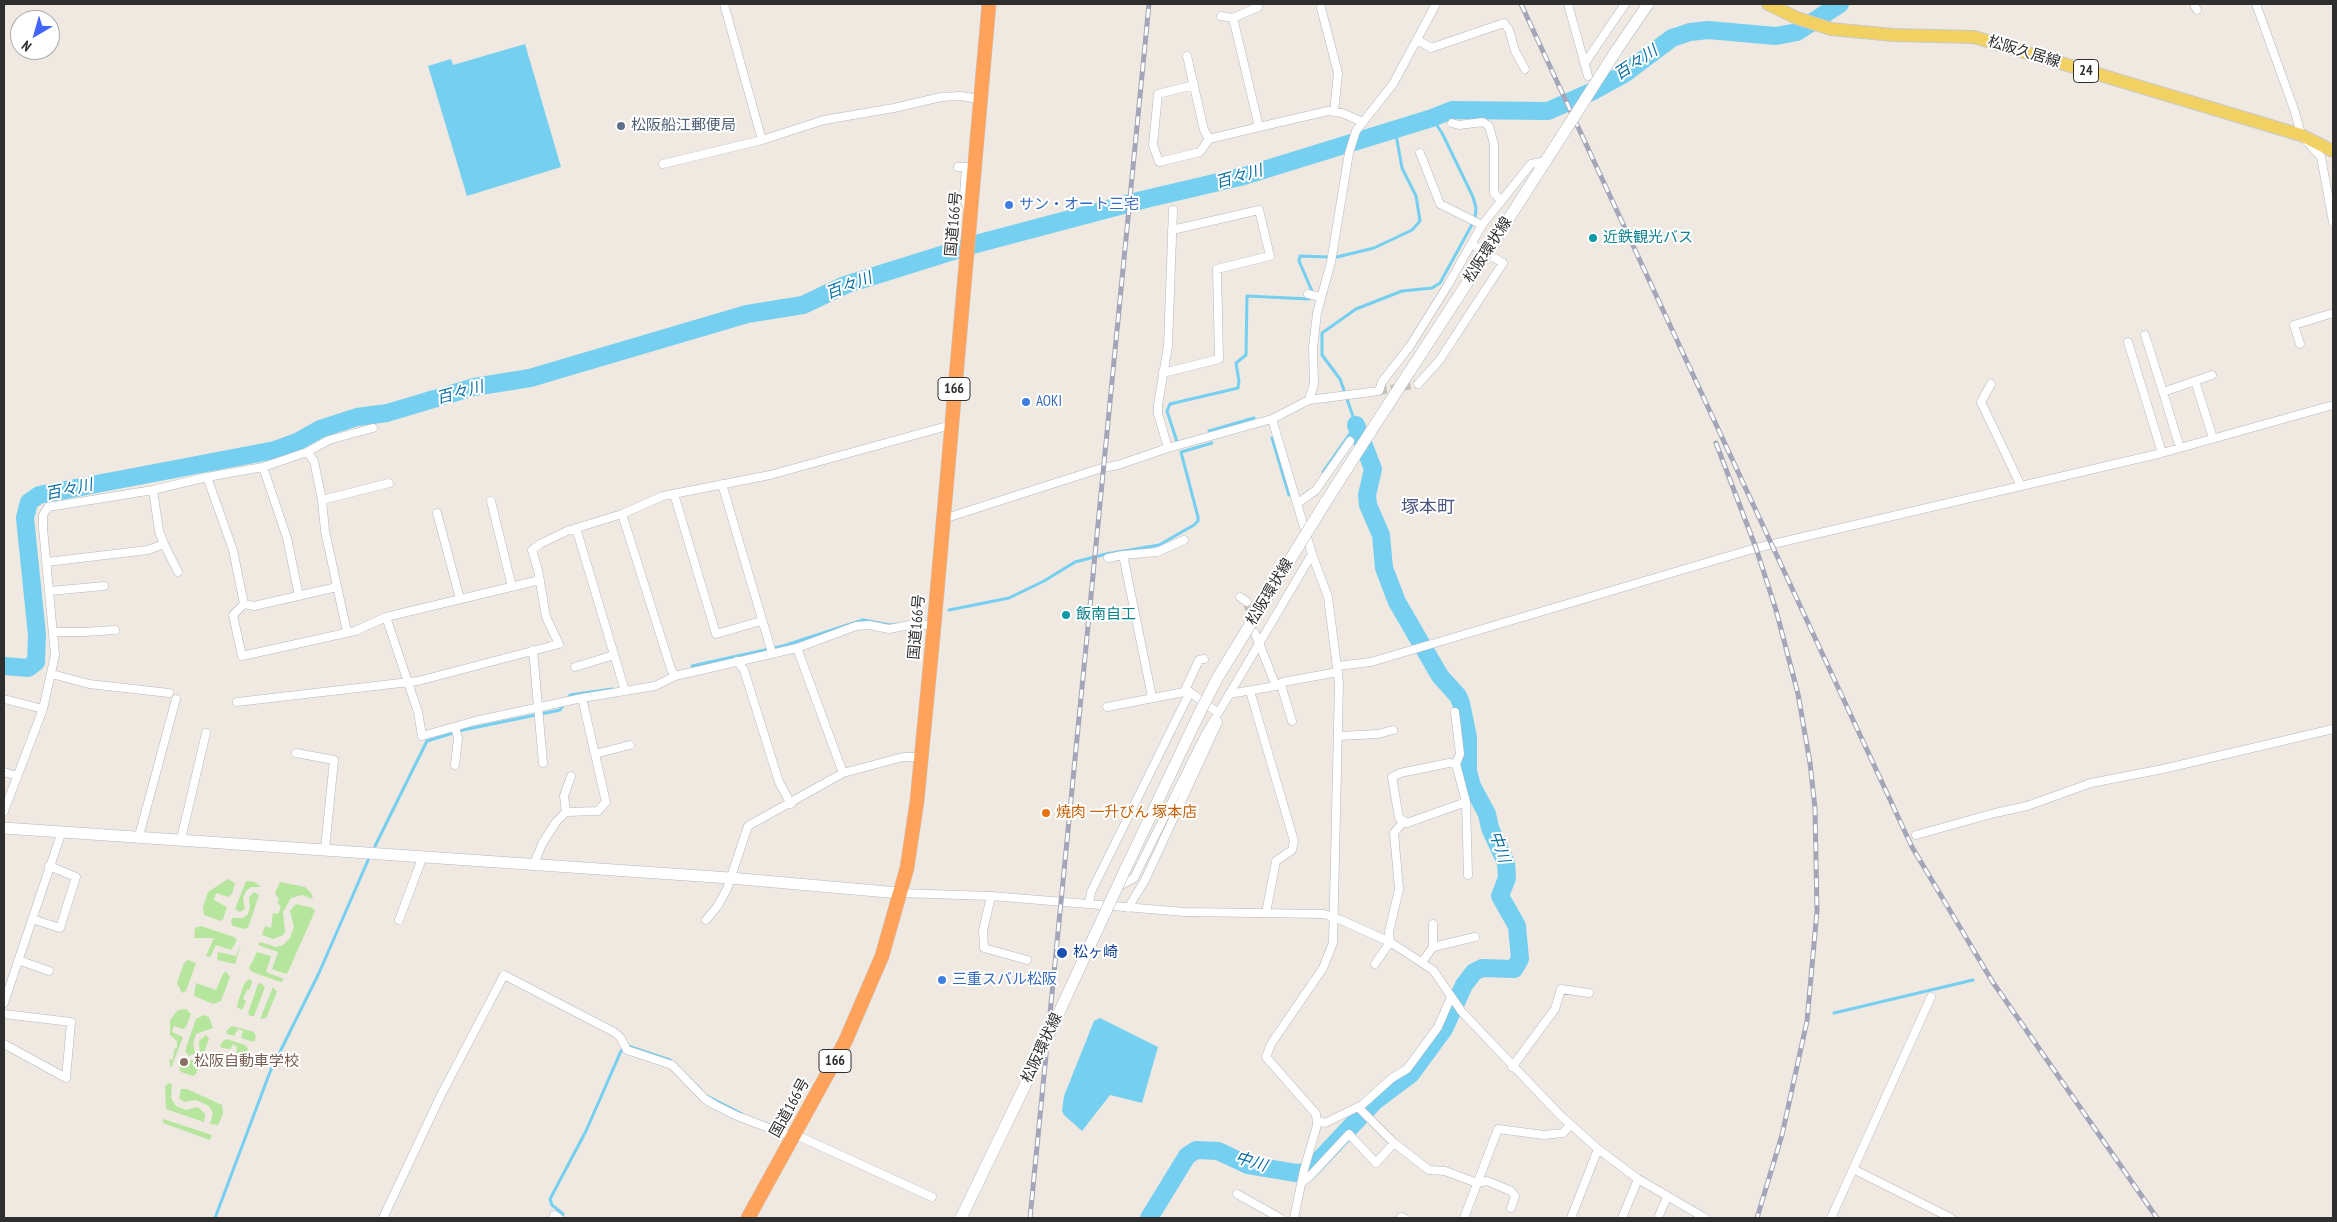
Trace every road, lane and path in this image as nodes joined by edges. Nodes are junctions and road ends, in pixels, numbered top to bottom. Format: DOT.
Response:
graph roads {
  1 [pos="724,4"];
  2 [pos="989,4"];
  3 [pos="1436,4"];
  4 [pos="1568,4"];
  5 [pos="1625,4"];
  6 [pos="1648,4"];
  7 [pos="1768,4"];
  8 [pos="2256,4"];
  9 [pos="1258,7"];
  10 [pos="1321,8"];
  11 [pos="1221,16"];
  12 [pos="1233,18"];
  13 [pos="1418,40"];
  14 [pos="1187,56"];
  15 [pos="1585,63"];
  16 [pos="1525,69"];
  17 [pos="1588,76"];
  18 [pos="1194,85"];
  19 [pos="980,99"];
  20 [pos="1334,112"];
  21 [pos="1363,122"];
  22 [pos="1452,123"];
  23 [pos="1259,127"];
  24 [pos="2301,135"];
  25 [pos="762,140"];
  26 [pos="1209,140"];
  27 [pos="2333,150"];
  28 [pos="1420,153"];
  29 [pos="1546,161"];
  30 [pos="663,164"];
  31 [pos="958,167"];
  32 [pos="1501,201"];
  33 [pos="1173,210"];
  34 [pos="971,218"];
  35 [pos="2333,222"];
  36 [pos="1480,224"];
  37 [pos="1172,230"];
  38 [pos="1471,244"];
  39 [pos="2333,312"];
  40 [pos="2145,335"];
  41 [pos="2128,342"];
  42 [pos="2300,344"];
  43 [pos="1163,373"];
  44 [pos="2212,375"];
  45 [pos="2195,381"];
  46 [pos="1418,384"];
  47 [pos="1991,384"];
  48 [pos="2163,392"];
  49 [pos="1309,400"];
  50 [pos="2333,405"];
  51 [pos="1272,419"];
  52 [pos="951,425"];
  53 [pos="373,428"];
  54 [pos="2213,438"];
  55 [pos="1350,442"];
  56 [pos="1175,446"];
  57 [pos="2180,448"];
  58 [pos="307,452"];
  59 [pos="2162,453"];
  60 [pos="263,467"];
  61 [pos="207,477"];
  62 [pos="389,483"];
  63 [pos="722,484"];
  64 [pos="2022,486"];
  65 [pos="153,490"];
  66 [pos="674,494"];
  67 [pos="322,500"];
  68 [pos="491,501"];
  69 [pos="1298,503"];
  70 [pos="437,513"];
  71 [pos="622,514"];
  72 [pos="943,520"];
  73 [pos="576,528"];
  74 [pos="1184,540"];
  75 [pos="164,544"];
  76 [pos="1312,554"];
  77 [pos="1123,555"];
  78 [pos="1108,558"];
  79 [pos="47,562"];
  80 [pos="178,572"];
  81 [pos="540,580"];
  82 [pos="104,586"];
  83 [pos="337,587"];
  84 [pos="512,587"];
  85 [pos="50,592"];
  86 [pos="299,596"];
  87 [pos="1240,596"];
  88 [pos="460,599"];
  89 [pos="1247,602"];
  90 [pos="244,604"];
  91 [pos="386,617"];
  92 [pos="761,621"];
  93 [pos="934,626"];
  94 [pos="115,630"];
  95 [pos="52,632"];
  96 [pos="347,632"];
  97 [pos="1256,633"];
  98 [pos="1258,643"];
  99 [pos="797,648"];
  100 [pos="532,650"];
  101 [pos="771,652"];
  102 [pos="614,655"];
  103 [pos="1204,659"];
  104 [pos="738,661"];
  105 [pos="576,667"];
  106 [pos="1337,669"];
  107 [pos="52,674"];
  108 [pos="675,676"];
  109 [pos="408,683"];
  110 [pos="1278,686"];
  111 [pos="1250,690"];
  112 [pos="625,691"];
  113 [pos="1187,692"];
  114 [pos="169,693"];
  115 [pos="1229,694"];
  116 [pos="1152,697"];
  117 [pos="582,698"];
  118 [pos="4,699"];
  119 [pos="176,699"];
  120 [pos="237,702"];
  121 [pos="1106,707"];
  122 [pos="43,708"];
  123 [pos="539,712"];
  124 [pos="1455,712"];
  125 [pos="1218,713"];
  126 [pos="1292,721"];
  127 [pos="2333,729"];
  128 [pos="1393,730"];
  129 [pos="456,731"];
  130 [pos="206,733"];
  131 [pos="1339,736"];
  132 [pos="630,745"];
  133 [pos="296,753"];
  134 [pos="595,754"];
  135 [pos="921,757"];
  136 [pos="543,763"];
  137 [pos="1456,764"];
  138 [pos="455,765"];
  139 [pos="4,772"];
  140 [pos="843,773"];
  141 [pos="17,776"];
  142 [pos="571,776"];
  143 [pos="1466,802"];
  144 [pos="791,804"];
  145 [pos="4,811"];
  146 [pos="566,812"];
  147 [pos="1404,821"];
  148 [pos="4,828"];
  149 [pos="62,831"];
  150 [pos="1916,835"];
  151 [pos="139,836"];
  152 [pos="181,839"];
  153 [pos="325,849"];
  154 [pos="423,856"];
  155 [pos="534,864"];
  156 [pos="49,866"];
  157 [pos="1468,875"];
  158 [pos="730,878"];
  159 [pos="1116,888"];
  160 [pos="899,893"];
  161 [pos="991,896"];
  162 [pos="1090,904"];
  163 [pos="1128,908"];
  164 [pos="1266,913"];
  165 [pos="1334,918"];
  166 [pos="32,919"];
  167 [pos="399,920"];
  168 [pos="706,920"];
  169 [pos="1433,924"];
  170 [pos="1475,938"];
  171 [pos="1390,942"];
  172 [pos="1433,947"];
  173 [pos="18,960"];
  174 [pos="1027,960"];
  175 [pos="1422,962"];
  176 [pos="1375,964"];
  177 [pos="49,971"];
  178 [pos="1589,992"];
  179 [pos="1930,997"];
  180 [pos="1452,998"];
  181 [pos="4,1003"];
  182 [pos="4,1014"];
  183 [pos="4,1044"];
  184 [pos="1512,1067"];
  185 [pos="1358,1107"];
  186 [pos="1317,1121"];
  187 [pos="1570,1125"];
  188 [pos="793,1135"];
  189 [pos="1394,1143"];
  190 [pos="1598,1149"];
  191 [pos="1853,1168"];
  192 [pos="1303,1176"];
  193 [pos="1638,1179"];
  194 [pos="1477,1183"];
  195 [pos="1237,1194"];
  196 [pos="932,1197"];
  197 [pos="1667,1198"];
  198 [pos="1511,1208"];
  199 [pos="383,1218"];
  200 [pos="748,1218"];
  201 [pos="961,1218"];
  202 [pos="1280,1218"];
  203 [pos="1294,1218"];
  204 [pos="1464,1218"];
  205 [pos="1571,1218"];
  206 [pos="1622,1218"];
  207 [pos="1658,1218"];
  208 [pos="1705,1218"];
  209 [pos="1830,1218"];
  210 [pos="1952,1218"];
  1 -- 25 [label="street"];
  2 -- 19 [label="highway, 国道166号 / 166"];
  3 -- 13 [label="street"];
  4 -- 15 [label="street"];
  5 -- 15 [label="street"];
  6 -- 29 [label="main road, 松阪環状線, bridge"];
  7 -- 24 [label="main road, 松阪久居線 / 24"];
  8 -- 24 [label="street"];
  9 -- 12 [label="street"];
  10 -- 20 [label="street"];
  11 -- 12 [label="street"];
  12 -- 23 [label="street"];
  13 -- 16 [label="street"];
  13 -- 21 [label="street"];
  14 -- 18 [label="street"];
  15 -- 17 [label="street"];
  18 -- 26 [label="street"];
  18 -- 26 [label="street"];
  19 -- 25 [label="street"];
  19 -- 34 [label="highway, 国道166号 / 166"];
  20 -- 21 [label="street"];
  20 -- 23 [label="street"];
  21 -- 49 [label="street"];
  22 -- 32 [label="street"];
  23 -- 26 [label="street"];
  24 -- 27 [label="main road, 松阪久居線 / 24"];
  24 -- 35 [label="street"];
  25 -- 30 [label="street"];
  28 -- 36 [label="street"];
  29 -- 32 [label="street"];
  29 -- 159 [label="main road, 松阪環状線, bridge"];
  31 -- 34 [label="street"];
  32 -- 36 [label="street"];
  33 -- 37 [label="street"];
  34 -- 52 [label="highway, 国道166号 / 166"];
  36 -- 38 [label="street"];
  37 -- 43 [label="street"];
  37 -- 43 [label="street"];
  38 -- 46 [label="street"];
  38 -- 49 [label="street"];
  39 -- 42 [label="street"];
  40 -- 48 [label="street"];
  41 -- 59 [label="street"];
  43 -- 56 [label="street"];
  44 -- 45 [label="street"];
  45 -- 48 [label="street"];
  45 -- 54 [label="street"];
  47 -- 64 [label="street"];
  48 -- 57 [label="street"];
  49 -- 51 [label="street"];
  50 -- 54 [label="street"];
  51 -- 56 [label="street"];
  51 -- 69 [label="street"];
  52 -- 63 [label="street"];
  52 -- 72 [label="highway, 国道166号 / 166"];
  53 -- 58 [label="street"];
  54 -- 57 [label="street"];
  55 -- 69 [label="street"];
  56 -- 72 [label="street"];
  57 -- 59 [label="street"];
  58 -- 60 [label="street"];
  58 -- 67 [label="street"];
  59 -- 64 [label="street"];
  60 -- 61 [label="street"];
  60 -- 86 [label="street"];
  61 -- 65 [label="street"];
  61 -- 90 [label="street"];
  62 -- 67 [label="street"];
  63 -- 66 [label="street"];
  63 -- 92 [label="street"];
  64 -- 106 [label="street"];
  65 -- 75 [label="street"];
  65 -- 79 [label="street"];
  66 -- 71 [label="street"];
  66 -- 92 [label="street"];
  67 -- 83 [label="street"];
  68 -- 84 [label="street"];
  69 -- 76 [label="street"];
  70 -- 88 [label="street"];
  71 -- 73 [label="street"];
  71 -- 108 [label="street"];
  72 -- 93 [label="highway, 国道166号 / 166"];
  73 -- 81 [label="street"];
  73 -- 102 [label="street"];
  74 -- 77 [label="street"];
  75 -- 79 [label="street"];
  75 -- 80 [label="street"];
  76 -- 98 [label="street"];
  76 -- 106 [label="street"];
  77 -- 78 [label="street"];
  77 -- 116 [label="street"];
  79 -- 85 [label="street"];
  81 -- 84 [label="street"];
  81 -- 100 [label="street"];
  82 -- 85 [label="street"];
  83 -- 86 [label="street"];
  83 -- 96 [label="street"];
  84 -- 88 [label="street"];
  85 -- 95 [label="street"];
  86 -- 90 [label="street"];
  87 -- 89 [label="street"];
  88 -- 91 [label="street"];
  90 -- 96 [label="street"];
  91 -- 96 [label="street"];
  91 -- 109 [label="street"];
  92 -- 101 [label="street"];
  93 -- 99 [label="street"];
  93 -- 135 [label="highway, 国道166号 / 166"];
  94 -- 95 [label="street"];
  95 -- 107 [label="street"];
  97 -- 98 [label="street"];
  98 -- 110 [label="street"];
  98 -- 115 [label="street"];
  99 -- 101 [label="street"];
  99 -- 140 [label="street"];
  100 -- 109 [label="street"];
  100 -- 123 [label="street"];
  101 -- 104 [label="street"];
  102 -- 105 [label="street"];
  102 -- 112 [label="street"];
  103 -- 113 [label="street"];
  104 -- 108 [label="street"];
  104 -- 144 [label="street"];
  106 -- 110 [label="street"];
  106 -- 131 [label="street"];
  107 -- 114 [label="street"];
  107 -- 122 [label="street"];
  108 -- 112 [label="street"];
  109 -- 120 [label="street"];
  109 -- 129 [label="street"];
  110 -- 111 [label="street"];
  110 -- 126 [label="street"];
  111 -- 115 [label="street"];
  111 -- 164 [label="street"];
  112 -- 117 [label="street"];
  113 -- 116 [label="street"];
  113 -- 125 [label="street"];
  113 -- 162 [label="street"];
  115 -- 125 [label="street"];
  115 -- 163 [label="street"];
  116 -- 121 [label="street"];
  117 -- 123 [label="street"];
  117 -- 134 [label="street"];
  118 -- 122 [label="street"];
  119 -- 151 [label="street"];
  122 -- 141 [label="street"];
  123 -- 129 [label="street"];
  123 -- 136 [label="street"];
  124 -- 137 [label="street"];
  125 -- 159 [label="street"];
  127 -- 150 [label="street"];
  128 -- 131 [label="street"];
  129 -- 138 [label="street"];
  130 -- 152 [label="street"];
  131 -- 165 [label="street"];
  132 -- 134 [label="street"];
  133 -- 153 [label="street"];
  134 -- 146 [label="street"];
  135 -- 140 [label="street"];
  135 -- 160 [label="highway, 国道166号 / 166"];
  137 -- 143 [label="street"];
  137 -- 147 [label="street"];
  139 -- 141 [label="street"];
  140 -- 144 [label="street"];
  141 -- 145 [label="street"];
  142 -- 146 [label="street"];
  143 -- 147 [label="street"];
  143 -- 157 [label="street"];
  144 -- 158 [label="street"];
  146 -- 155 [label="street"];
  147 -- 171 [label="street"];
  148 -- 149 [label="main road"];
  149 -- 151 [label="main road"];
  149 -- 156 [label="street"];
  151 -- 152 [label="main road"];
  152 -- 153 [label="main road"];
  153 -- 154 [label="main road"];
  154 -- 155 [label="main road"];
  154 -- 167 [label="street"];
  155 -- 158 [label="main road"];
  156 -- 166 [label="street"];
  156 -- 166 [label="street"];
  158 -- 160 [label="main road"];
  158 -- 168 [label="street"];
  159 -- 201 [label="main road, 松阪環状線, bridge"];
  160 -- 161 [label="street"];
  160 -- 188 [label="highway, 国道166号 / 166"];
  161 -- 162 [label="street"];
  161 -- 174 [label="street"];
  162 -- 163 [label="street"];
  163 -- 164 [label="street"];
  164 -- 165 [label="street"];
  165 -- 171 [label="street"];
  165 -- 186 [label="street"];
  166 -- 173 [label="street"];
  169 -- 172 [label="street"];
  170 -- 172 [label="street"];
  171 -- 175 [label="street"];
  171 -- 176 [label="street"];
  172 -- 175 [label="street"];
  173 -- 177 [label="street"];
  173 -- 181 [label="street"];
  175 -- 180 [label="street"];
  178 -- 184 [label="street"];
  179 -- 191 [label="street"];
  180 -- 184 [label="street"];
  180 -- 185 [label="street"];
  182 -- 183 [label="street"];
  184 -- 187 [label="street"];
  185 -- 186 [label="street"];
  185 -- 189 [label="street"];
  186 -- 192 [label="street"];
  187 -- 190 [label="street"];
  187 -- 194 [label="street"];
  188 -- 196 [label="street"];
  188 -- 199 [label="street"];
  188 -- 200 [label="highway, 国道166号 / 166"];
  189 -- 192 [label="street"];
  189 -- 194 [label="street"];
  190 -- 193 [label="street"];
  190 -- 205 [label="street"];
  191 -- 209 [label="street"];
  191 -- 210 [label="street"];
  192 -- 203 [label="street"];
  193 -- 197 [label="street"];
  193 -- 206 [label="street"];
  194 -- 198 [label="street"];
  194 -- 204 [label="street"];
  195 -- 202 [label="street"];
  197 -- 207 [label="street"];
  197 -- 208 [label="street"];
}
